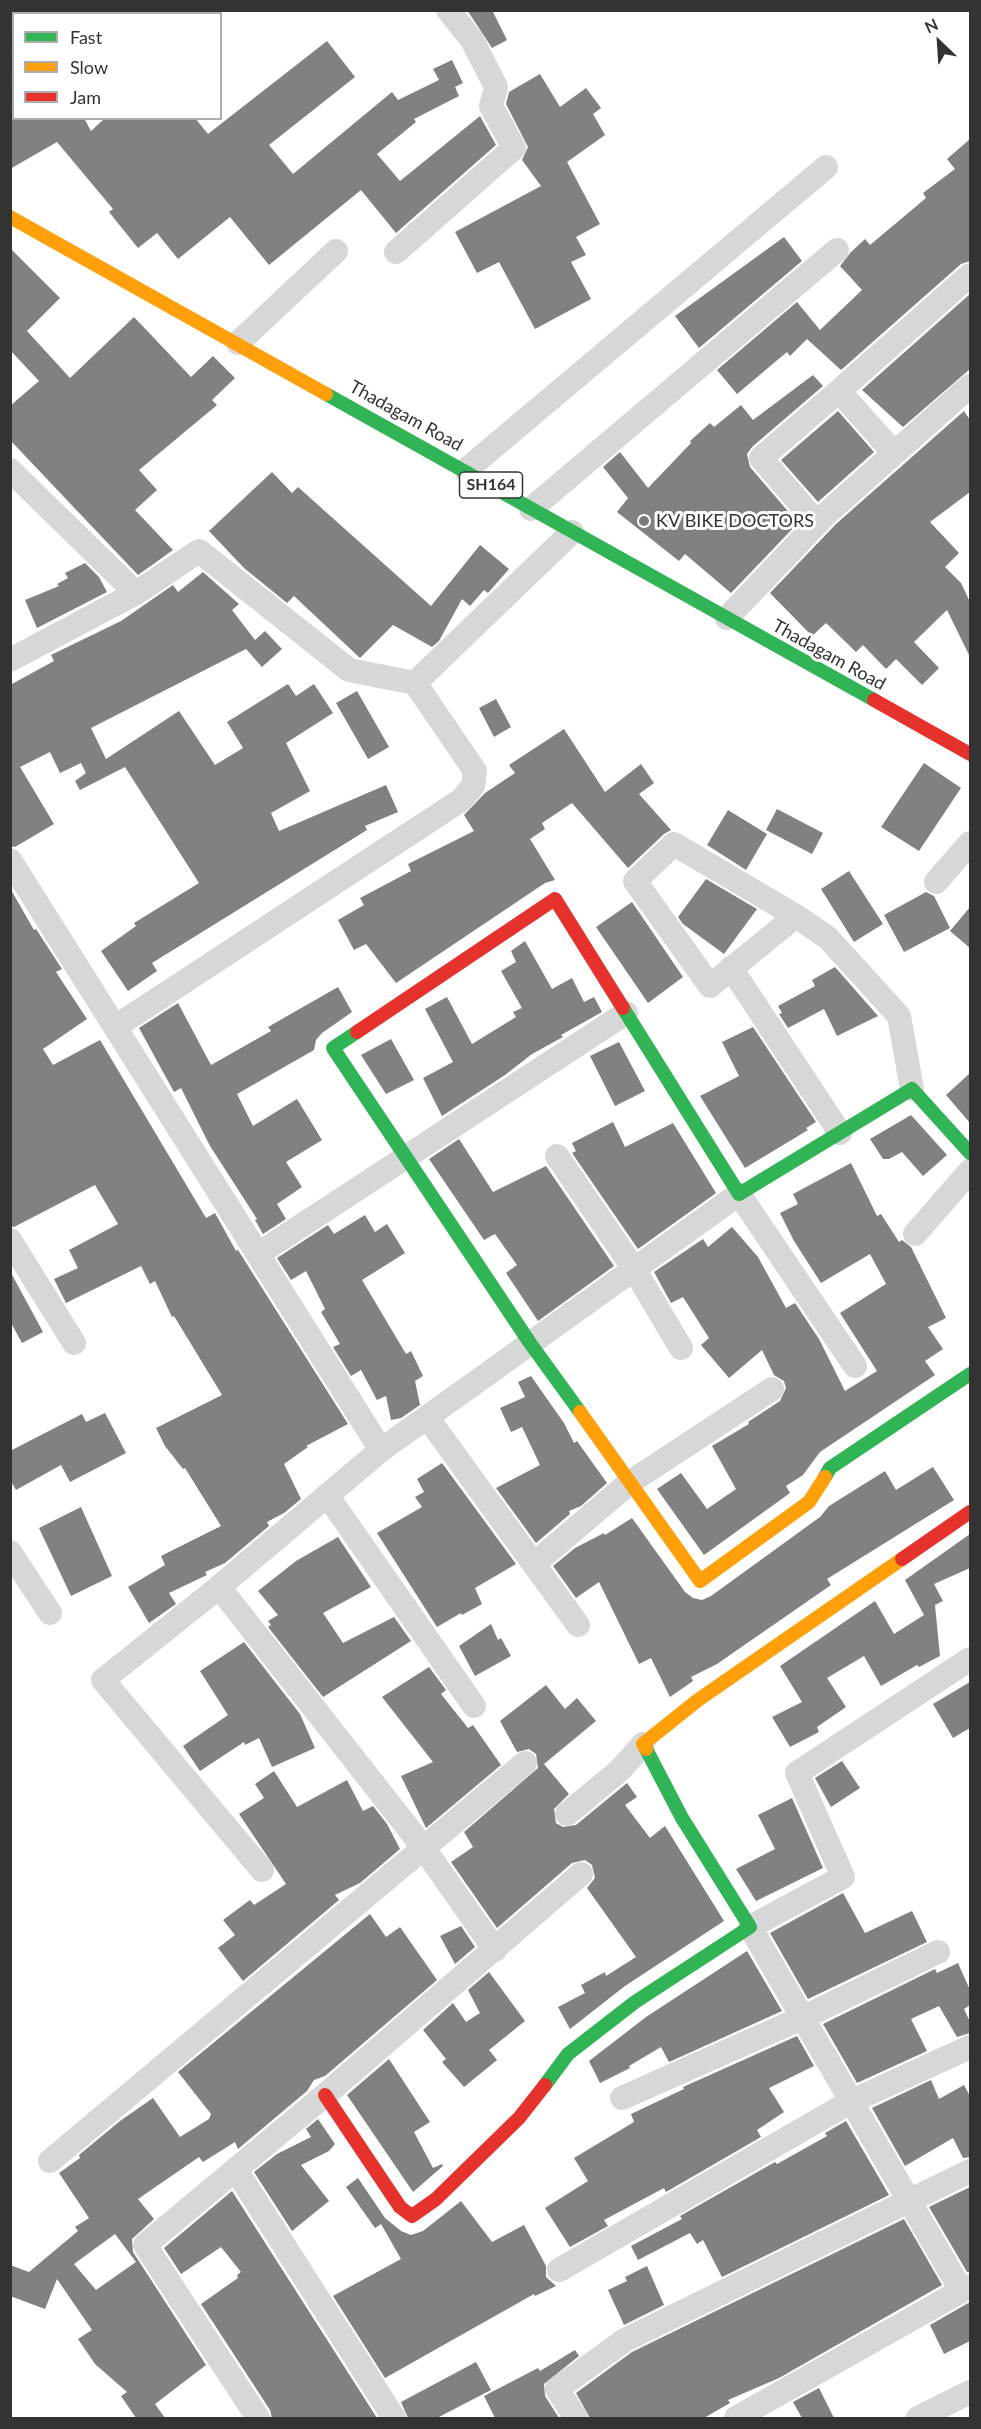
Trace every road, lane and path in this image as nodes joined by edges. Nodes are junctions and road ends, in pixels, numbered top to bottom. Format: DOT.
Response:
graph roads {
  1 [pos="448,10"];
  2 [pos="826,167"];
  3 [pos="10,217"];
  4 [pos="837,250"];
  5 [pos="336,251"];
  6 [pos="396,252"];
  7 [pos="970,275"];
  8 [pos="238,343"];
  9 [pos="970,386"];
  10 [pos="838,391"];
  11 [pos="894,453"];
  12 [pos="10,470"];
  13 [pos="466,470"];
  14 [pos="531,509"];
  15 [pos="817,523"];
  16 [pos="572,532"];
  17 [pos="136,593"];
  18 [pos="728,618"];
  19 [pos="10,660"];
  20 [pos="415,683"];
  21 [pos="970,754"];
  22 [pos="970,843"];
  23 [pos="10,860"];
  24 [pos="936,882"];
  25 [pos="795,916"];
  26 [pos="731,968"];
  27 [pos="626,1013"];
  28 [pos="115,1027"];
  29 [pos="912,1089"];
  30 [pos="840,1133"];
  31 [pos="970,1153"];
  32 [pos="557,1156"];
  33 [pos="405,1157"];
  34 [pos="970,1171"];
  35 [pos="739,1194"];
  36 [pos="915,1234"];
  37 [pos="10,1240"];
  38 [pos="258,1254"];
  39 [pos="634,1269"];
  40 [pos="74,1343"];
  41 [pos="530,1343"];
  42 [pos="681,1348"];
  43 [pos="855,1366"];
  44 [pos="970,1374"];
  45 [pos="772,1389"];
  46 [pos="427,1417"];
  47 [pos="381,1450"];
  48 [pos="630,1483"];
  49 [pos="327,1495"];
  50 [pos="970,1512"];
  51 [pos="10,1552"];
  52 [pos="534,1564"];
  53 [pos="219,1587"];
  54 [pos="50,1613"];
  55 [pos="578,1625"];
  56 [pos="970,1659"];
  57 [pos="474,1706"];
  58 [pos="643,1744"];
  59 [pos="525,1763"];
  60 [pos="567,1814"];
  61 [pos="423,1847"];
  62 [pos="262,1870"];
  63 [pos="581,1874"];
  64 [pos="750,1927"];
  65 [pos="495,1950"];
  66 [pos="938,1952"];
  67 [pos="802,2018"];
  68 [pos="970,2047"];
  69 [pos="325,2095"];
  70 [pos="622,2098"];
  71 [pos="850,2102"];
  72 [pos="50,2161"];
  73 [pos="236,2170"];
  74 [pos="970,2171"];
  75 [pos="910,2202"];
  76 [pos="559,2270"];
  77 [pos="966,2288"];
  78 [pos="970,2392"];
  79 [pos="258,2418"];
  80 [pos="394,2418"];
  81 [pos="576,2418"];
  82 [pos="736,2418"];
  83 [pos="918,2418"];
  1 -- 6 [label="street"];
  2 -- 13 [label="street"];
  3 -- 8 [label="street, Thadagam Road / SH164"];
  4 -- 14 [label="street"];
  5 -- 8 [label="street"];
  7 -- 10 [label="street"];
  8 -- 13 [label="street, Thadagam Road / SH164"];
  9 -- 11 [label="street"];
  10 -- 11 [label="street"];
  10 -- 15 [label="street"];
  11 -- 15 [label="street"];
  12 -- 17 [label="street"];
  13 -- 14 [label="street, Thadagam Road / SH164"];
  14 -- 16 [label="street, Thadagam Road / SH164"];
  15 -- 18 [label="street"];
  16 -- 18 [label="street, Thadagam Road / SH164"];
  16 -- 20 [label="street"];
  17 -- 19 [label="street"];
  17 -- 20 [label="street"];
  18 -- 21 [label="street, Thadagam Road / SH164"];
  20 -- 28 [label="street"];
  22 -- 24 [label="street"];
  23 -- 28 [label="street"];
  25 -- 26 [label="street"];
  25 -- 26 [label="street"];
  25 -- 29 [label="street"];
  26 -- 30 [label="street"];
  27 -- 33 [label="street"];
  27 -- 33 [label="street"];
  27 -- 35 [label="street"];
  28 -- 38 [label="street"];
  29 -- 30 [label="street"];
  29 -- 31 [label="street"];
  30 -- 35 [label="street"];
  32 -- 39 [label="street"];
  33 -- 38 [label="street"];
  33 -- 41 [label="street"];
  34 -- 36 [label="street"];
  35 -- 39 [label="street"];
  35 -- 43 [label="street"];
  37 -- 40 [label="street"];
  38 -- 47 [label="street"];
  39 -- 41 [label="street"];
  39 -- 42 [label="street"];
  41 -- 46 [label="street"];
  41 -- 48 [label="street"];
  44 -- 48 [label="street"];
  45 -- 48 [label="street"];
  46 -- 47 [label="street"];
  46 -- 52 [label="street"];
  47 -- 49 [label="street"];
  48 -- 52 [label="street"];
  49 -- 53 [label="street"];
  49 -- 57 [label="street"];
  50 -- 58 [label="street"];
  51 -- 54 [label="street"];
  52 -- 55 [label="street"];
  53 -- 61 [label="street"];
  53 -- 62 [label="street"];
  56 -- 64 [label="street"];
  58 -- 60 [label="street"];
  58 -- 64 [label="street"];
  59 -- 61 [label="street"];
  61 -- 65 [label="street"];
  61 -- 72 [label="street"];
  63 -- 65 [label="street"];
  64 -- 67 [label="street"];
  64 -- 69 [label="street"];
  65 -- 69 [label="street"];
  66 -- 67 [label="street"];
  67 -- 70 [label="street"];
  67 -- 71 [label="street"];
  68 -- 71 [label="street"];
  69 -- 73 [label="street"];
  71 -- 75 [label="street"];
  71 -- 76 [label="street"];
  73 -- 79 [label="street"];
  73 -- 80 [label="street"];
  74 -- 75 [label="street"];
  75 -- 77 [label="street"];
  75 -- 81 [label="street"];
  77 -- 82 [label="street"];
  78 -- 83 [label="street"];
}
